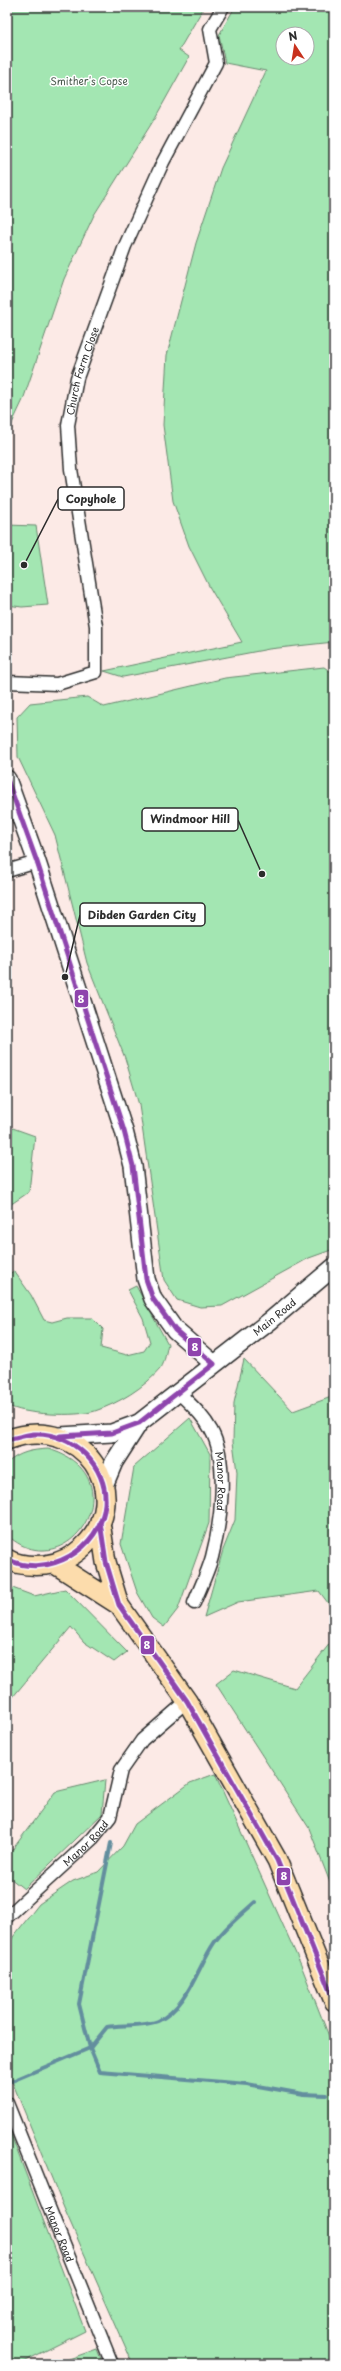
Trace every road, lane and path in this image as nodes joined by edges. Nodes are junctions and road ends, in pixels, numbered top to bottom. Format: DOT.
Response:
graph roads {
  1 [pos="223,7"];
  2 [pos="7,682"];
  3 [pos="7,779"];
  4 [pos="37,862"];
  5 [pos="7,871"];
  6 [pos="334,1267"];
  7 [pos="214,1364"];
  8 [pos="179,1393"];
  9 [pos="139,1423"];
  10 [pos="12,1434"];
  11 [pos="60,1436"];
  12 [pos="103,1488"];
  13 [pos="100,1522"];
  14 [pos="7,1559"];
  15 [pos="55,1564"];
  16 [pos="194,1603"];
  17 [pos="119,1605"];
  18 [pos="186,1700"];
  19 [pos="7,1917"];
  20 [pos="334,2001"];
  21 [pos="7,2103"];
  22 [pos="112,2364"];
  1 -- 2 [label="street, Church Farm Close"];
  3 -- 4 [label="street"];
  4 -- 5 [label="street"];
  4 -- 7 [label="street"];
  6 -- 7 [label="street, Main Road"];
  7 -- 8 [label="street, Main Road"];
  8 -- 9 [label="street, Main Road"];
  8 -- 16 [label="street, Manor Road"];
  9 -- 11 [label="street, Main Road"];
  9 -- 12 [label="street, Main Road"];
  10 -- 11 [label="main road"];
  11 -- 12 [label="main road"];
  12 -- 13 [label="main road"];
  13 -- 15 [label="main road"];
  13 -- 17 [label="main road"];
  14 -- 15 [label="main road"];
  15 -- 17 [label="main road"];
  17 -- 18 [label="main road"];
  18 -- 19 [label="street, Manor Road"];
  18 -- 20 [label="main road"];
  21 -- 22 [label="street, Manor Road"];
}
